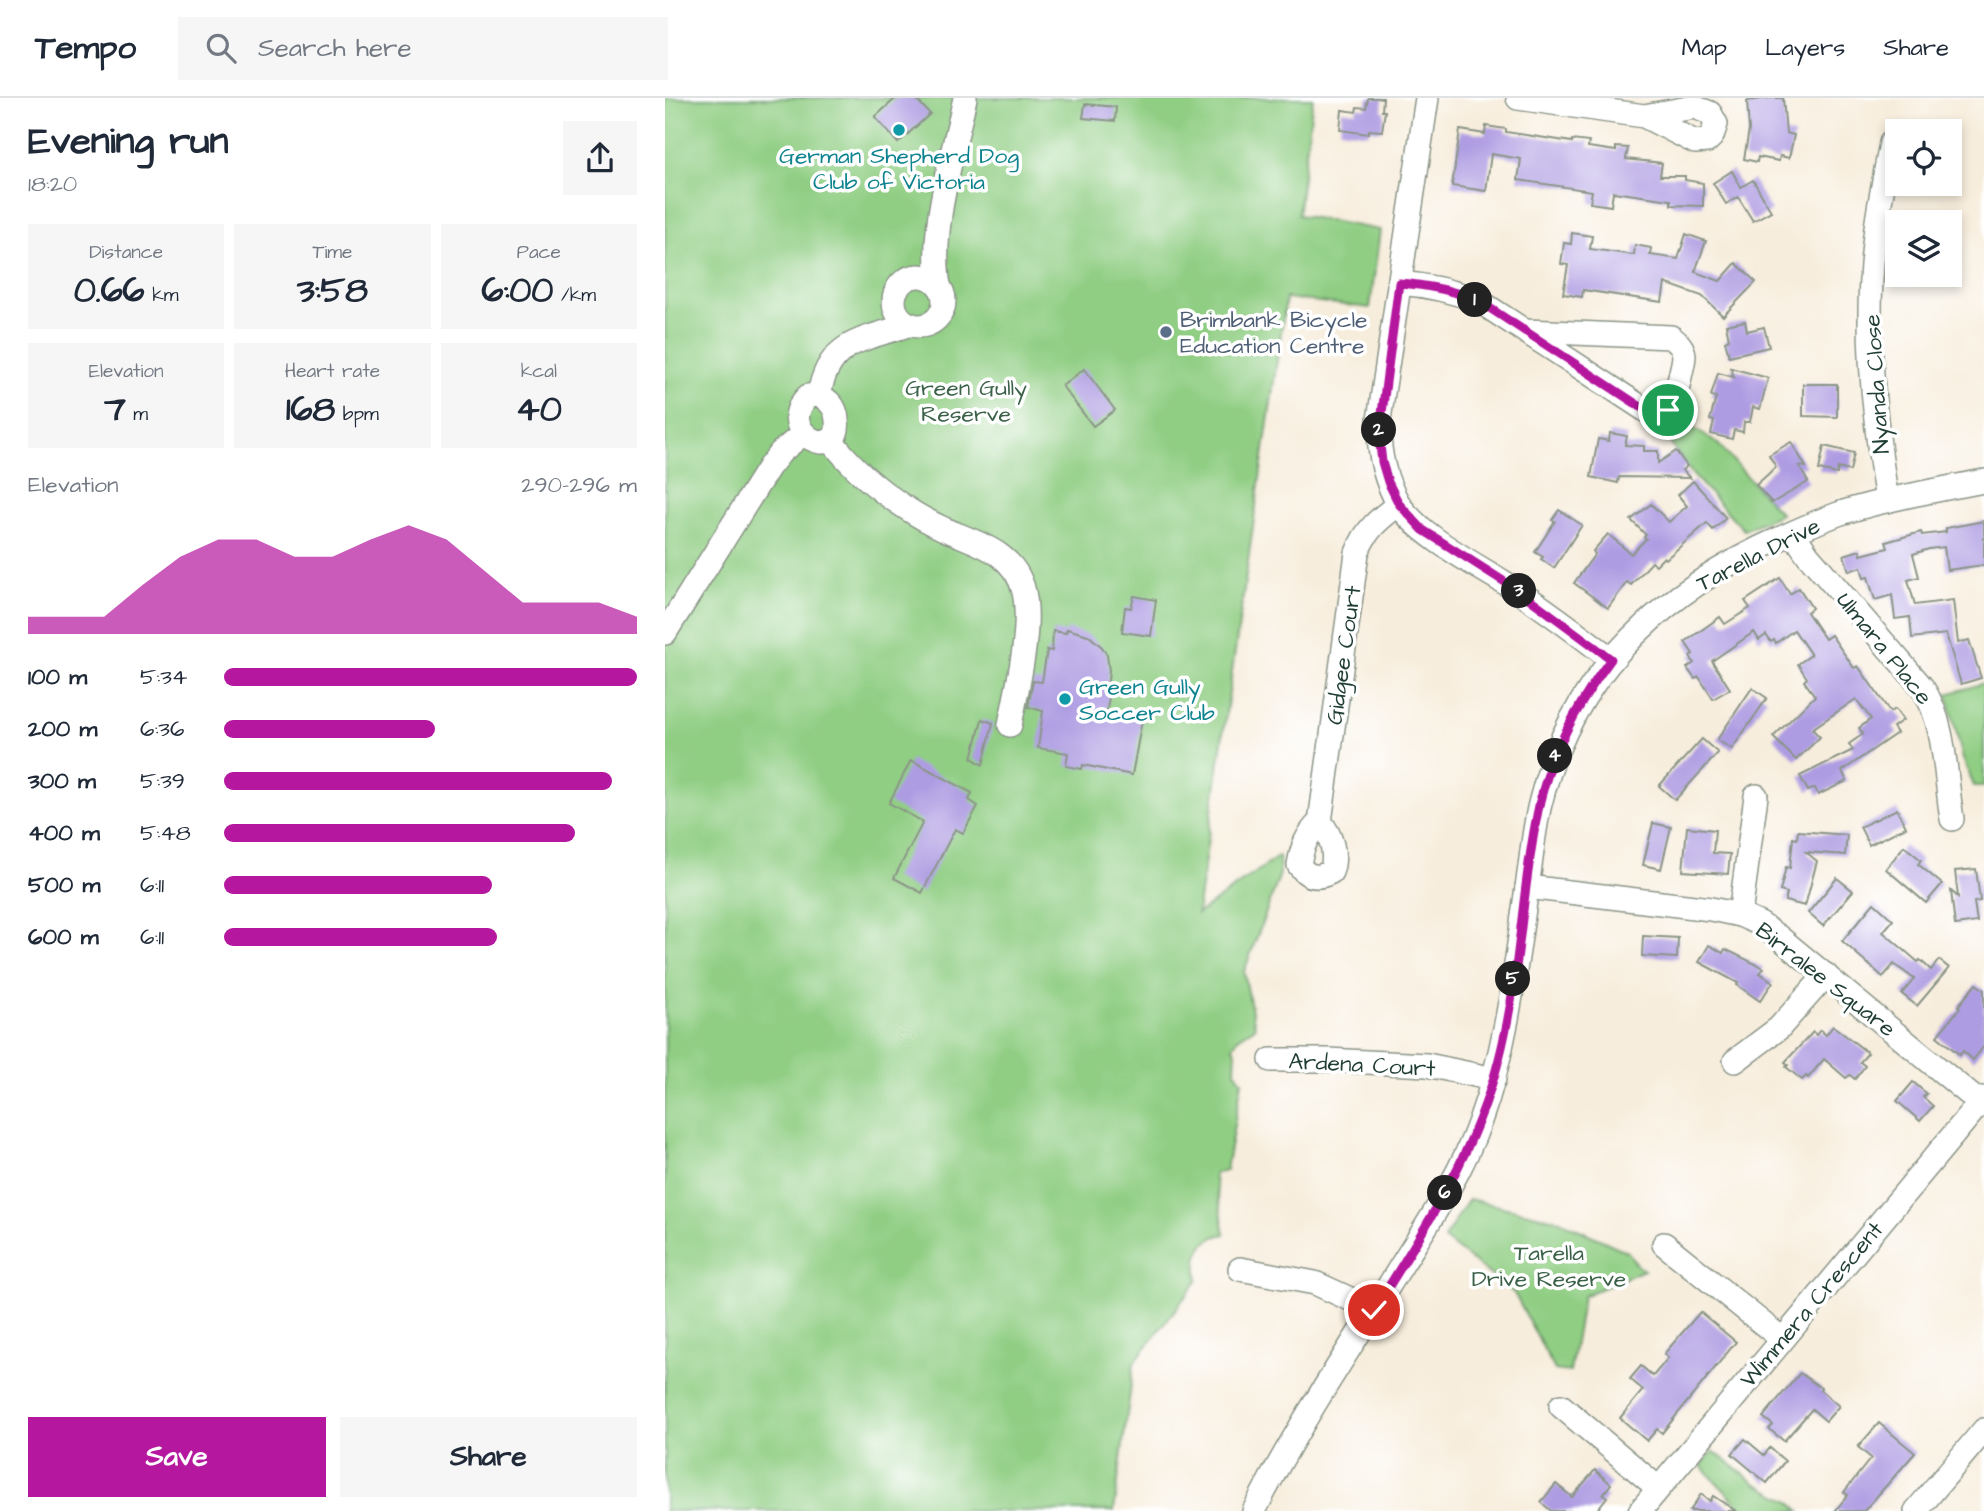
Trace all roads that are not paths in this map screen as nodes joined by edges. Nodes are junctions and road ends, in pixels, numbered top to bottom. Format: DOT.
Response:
graph roads {
  1 [pos="965,98"];
  2 [pos="1427,98"];
  3 [pos="1518,98"];
  4 [pos="1644,116"];
  5 [pos="1885,175"];
  6 [pos="940,218"];
  7 [pos="910,277"];
  8 [pos="1399,283"];
  9 [pos="939,286"];
  10 [pos="895,304"];
  11 [pos="910,324"];
  12 [pos="1526,331"];
  13 [pos="876,334"];
  14 [pos="819,395"];
  15 [pos="804,433"];
  16 [pos="831,440"];
  17 [pos="1984,481"];
  18 [pos="1887,501"];
  19 [pos="1399,504"];
  20 [pos="1793,533"];
  21 [pos="665,633"];
  22 [pos="1611,659"];
  23 [pos="1010,725"];
  24 [pos="1756,796"];
  25 [pos="1952,819"];
  26 [pos="1321,822"];
  27 [pos="1527,887"];
  28 [pos="1740,915"];
  29 [pos="1826,975"];
  30 [pos="1271,1060"];
  31 [pos="1735,1061"];
  32 [pos="1494,1079"];
  33 [pos="1982,1101"];
  34 [pos="1664,1244"];
  35 [pos="1240,1269"];
  36 [pos="1374,1310"];
  37 [pos="1782,1339"];
  38 [pos="1561,1406"];
  39 [pos="1984,1430"];
  40 [pos="1658,1488"];
  41 [pos="1254,1511"];
  42 [pos="1640,1511"];
  43 [pos="1916,1511"];
  1 -- 6 [label="street"];
  2 -- 8 [label="street"];
  3 -- 4 [label="street"];
  5 -- 18 [label="street, Nyanda Close"];
  6 -- 7 [label="street"];
  6 -- 9 [label="street"];
  7 -- 9 [label="street"];
  7 -- 10 [label="street"];
  8 -- 12 [label="street"];
  8 -- 19 [label="street"];
  9 -- 11 [label="street"];
  10 -- 11 [label="street"];
  10 -- 13 [label="street"];
  11 -- 13 [label="street"];
  12 -- 12 [label="street"];
  13 -- 14 [label="street"];
  14 -- 15 [label="street"];
  14 -- 16 [label="street"];
  15 -- 16 [label="street"];
  15 -- 21 [label="street"];
  16 -- 23 [label="street"];
  17 -- 18 [label="street, Tarella Drive"];
  18 -- 20 [label="street, Tarella Drive"];
  19 -- 22 [label="street"];
  19 -- 26 [label="street, Gidgee Court"];
  20 -- 22 [label="street, Tarella Drive"];
  20 -- 25 [label="street, Ulmara Place"];
  22 -- 27 [label="street, Tarella Drive"];
  24 -- 28 [label="street"];
  27 -- 28 [label="street, Birralee Square"];
  27 -- 32 [label="street, Tarella Drive"];
  28 -- 29 [label="street, Birralee Square"];
  29 -- 31 [label="street"];
  29 -- 33 [label="street, Birralee Square"];
  30 -- 32 [label="street, Ardena Court"];
  32 -- 36 [label="street, Tarella Drive"];
  33 -- 37 [label="street, Wimmera Crescent"];
  34 -- 37 [label="street"];
  35 -- 36 [label="street"];
  36 -- 41 [label="street, Tarella Drive"];
  37 -- 40 [label="street, Wimmera Crescent"];
  38 -- 40 [label="street"];
  39 -- 43 [label="street"];
  40 -- 42 [label="street, Wimmera Crescent"];
}
